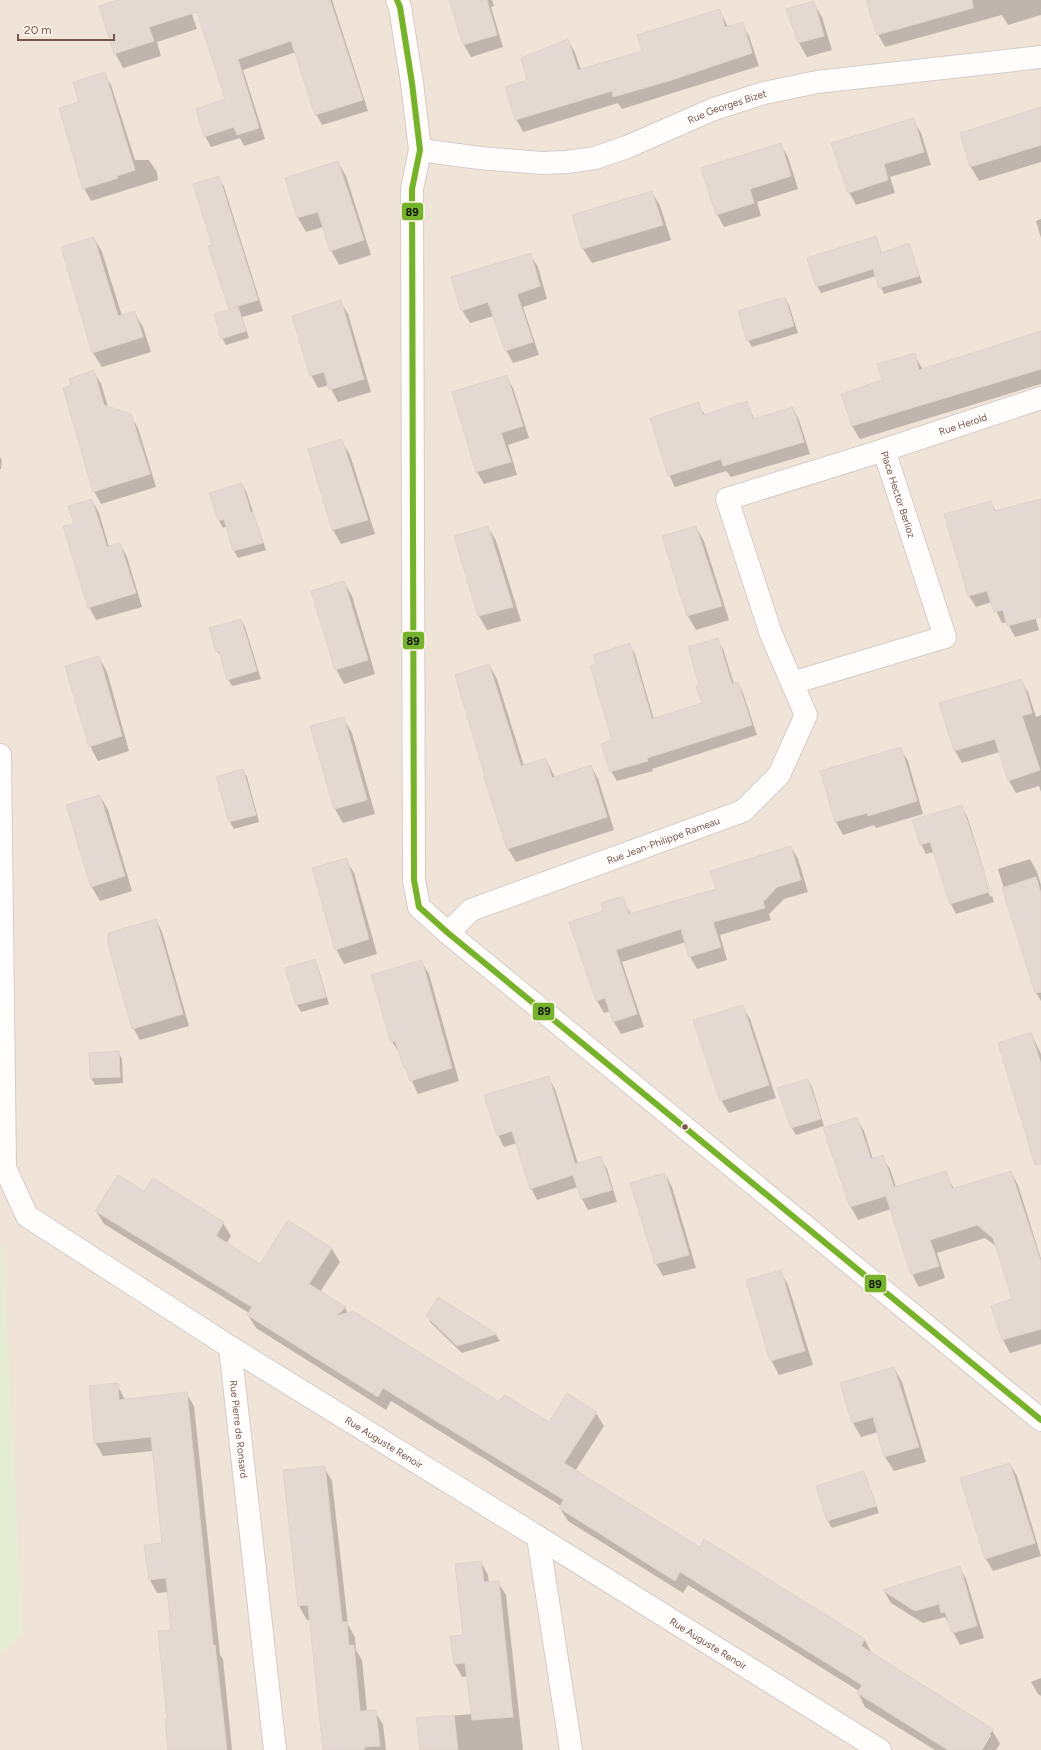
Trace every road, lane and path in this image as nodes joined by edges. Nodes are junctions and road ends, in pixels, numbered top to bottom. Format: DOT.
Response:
graph roads {
  1 [pos="397,0"];
  2 [pos="1041,57"];
  3 [pos="420,150"];
  4 [pos="1041,398"];
  5 [pos="884,450"];
  6 [pos="792,683"];
  7 [pos="0,755"];
  8 [pos="448,933"];
  9 [pos="2,1168"];
  10 [pos="230,1347"];
  11 [pos="1041,1420"];
  12 [pos="538,1537"];
  13 [pos="275,1750"];
  14 [pos="571,1750"];
  15 [pos="880,1750"];
  1 -- 3 [label="street"];
  2 -- 3 [label="street, Rue Georges Bizet"];
  3 -- 8 [label="street"];
  4 -- 5 [label="street, Rue Herold"];
  5 -- 6 [label="street, Place Hector Berlioz"];
  5 -- 6 [label="street, Place Hector Berlioz"];
  6 -- 8 [label="street, Rue Jean-Philippe Rameau"];
  7 -- 9 [label="street"];
  8 -- 11 [label="street"];
  9 -- 10 [label="street"];
  10 -- 12 [label="street, Rue Auguste Renoir"];
  10 -- 13 [label="street, Rue Pierre de Ronsard"];
  12 -- 14 [label="street"];
  12 -- 15 [label="street, Rue Auguste Renoir"];
}
